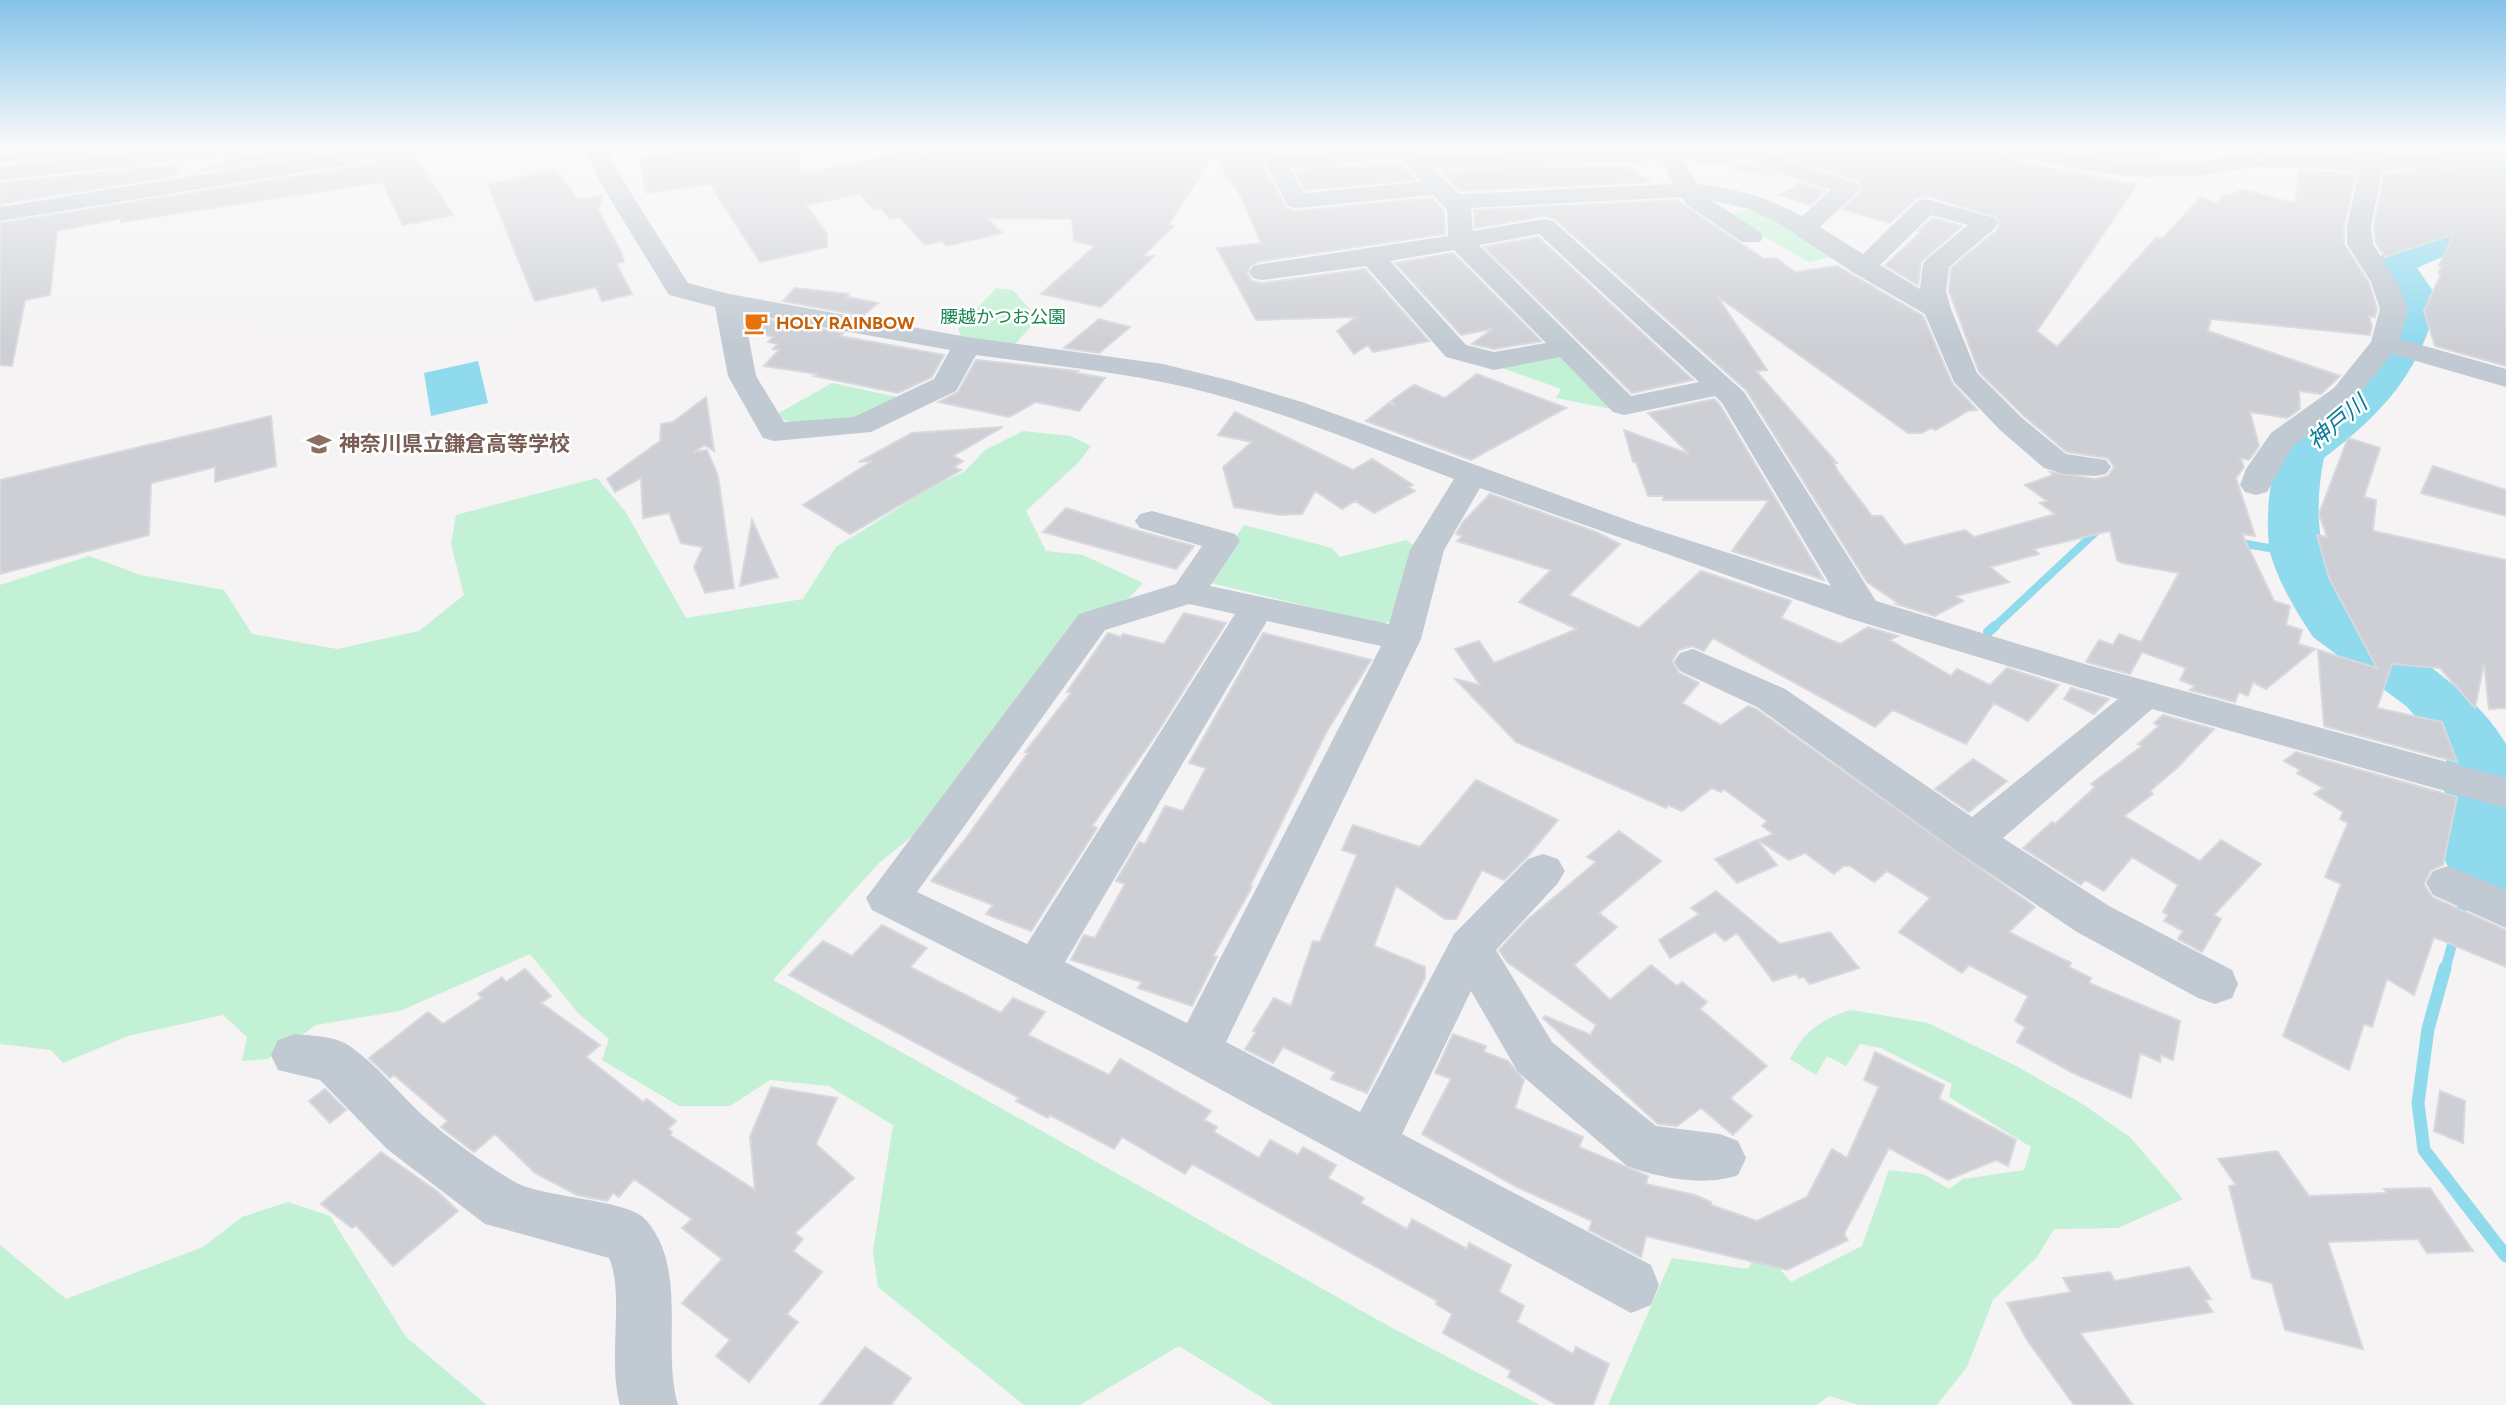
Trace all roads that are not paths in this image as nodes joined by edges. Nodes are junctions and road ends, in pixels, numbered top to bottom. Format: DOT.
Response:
graph roads {
  1 [pos="631,214"];
  2 [pos="1459,214"];
  3 [pos="1715,214"];
  4 [pos="1777,214"];
  5 [pos="1820,214"];
  6 [pos="1918,214"];
  7 [pos="1953,214"];
  8 [pos="2361,214"];
  9 [pos="1805,227"];
  10 [pos="1751,237"];
  11 [pos="1461,242"];
  12 [pos="1372,257"];
  13 [pos="1863,268"];
  14 [pos="1262,272"];
  15 [pos="728,302"];
  16 [pos="1937,309"];
  17 [pos="967,345"];
  18 [pos="2394,346"];
  19 [pos="1564,348"];
  20 [pos="2506,379"];
  21 [pos="1721,386"];
  22 [pos="2095,467"];
  23 [pos="1472,475"];
  24 [pos="2256,485"];
  25 [pos="1152,520"];
  26 [pos="1188,592"];
  27 [pos="1258,606"];
  28 [pos="1864,611"];
  29 [pos="1403,639"];
  30 [pos="1693,662"];
  31 [pos="2143,692"];
  32 [pos="2504,792"];
  33 [pos="1972,840"];
  34 [pos="1543,871"];
  35 [pos="2448,883"];
  36 [pos="2500,907"];
  37 [pos="1470,947"];
  38 [pos="1037,968"];
  39 [pos="2215,984"];
  40 [pos="1196,1053"];
  41 [pos="295,1055"];
  42 [pos="1371,1143"];
  43 [pos="1720,1158"];
  44 [pos="1630,1285"];
  45 [pos="649,1405"];
  1 -- 15 [label="street"];
  2 -- 11 [label="street"];
  3 -- 10 [label="street"];
  4 -- 9 [label="street"];
  5 -- 9 [label="street"];
  6 -- 13 [label="street"];
  7 -- 16 [label="street"];
  8 -- 24 [label="street"];
  9 -- 13 [label="street"];
  11 -- 12 [label="street"];
  11 -- 19 [label="street"];
  11 -- 21 [label="street"];
  12 -- 14 [label="street"];
  12 -- 19 [label="street"];
  13 -- 16 [label="street"];
  15 -- 17 [label="street"];
  15 -- 17 [label="street"];
  16 -- 22 [label="street"];
  17 -- 23 [label="street"];
  18 -- 20 [label="street"];
  19 -- 21 [label="street"];
  21 -- 28 [label="street"];
  23 -- 28 [label="street"];
  23 -- 29 [label="street"];
  25 -- 26 [label="street"];
  26 -- 27 [label="street"];
  26 -- 38 [label="street"];
  27 -- 29 [label="street"];
  27 -- 38 [label="street"];
  28 -- 31 [label="street"];
  29 -- 40 [label="street"];
  30 -- 33 [label="street"];
  31 -- 32 [label="street"];
  31 -- 33 [label="street"];
  33 -- 39 [label="street"];
  34 -- 37 [label="street"];
  35 -- 36 [label="street"];
  37 -- 42 [label="street"];
  37 -- 43 [label="street"];
  38 -- 40 [label="street"];
  40 -- 42 [label="street"];
  41 -- 45 [label="street"];
  42 -- 44 [label="street"];
}
